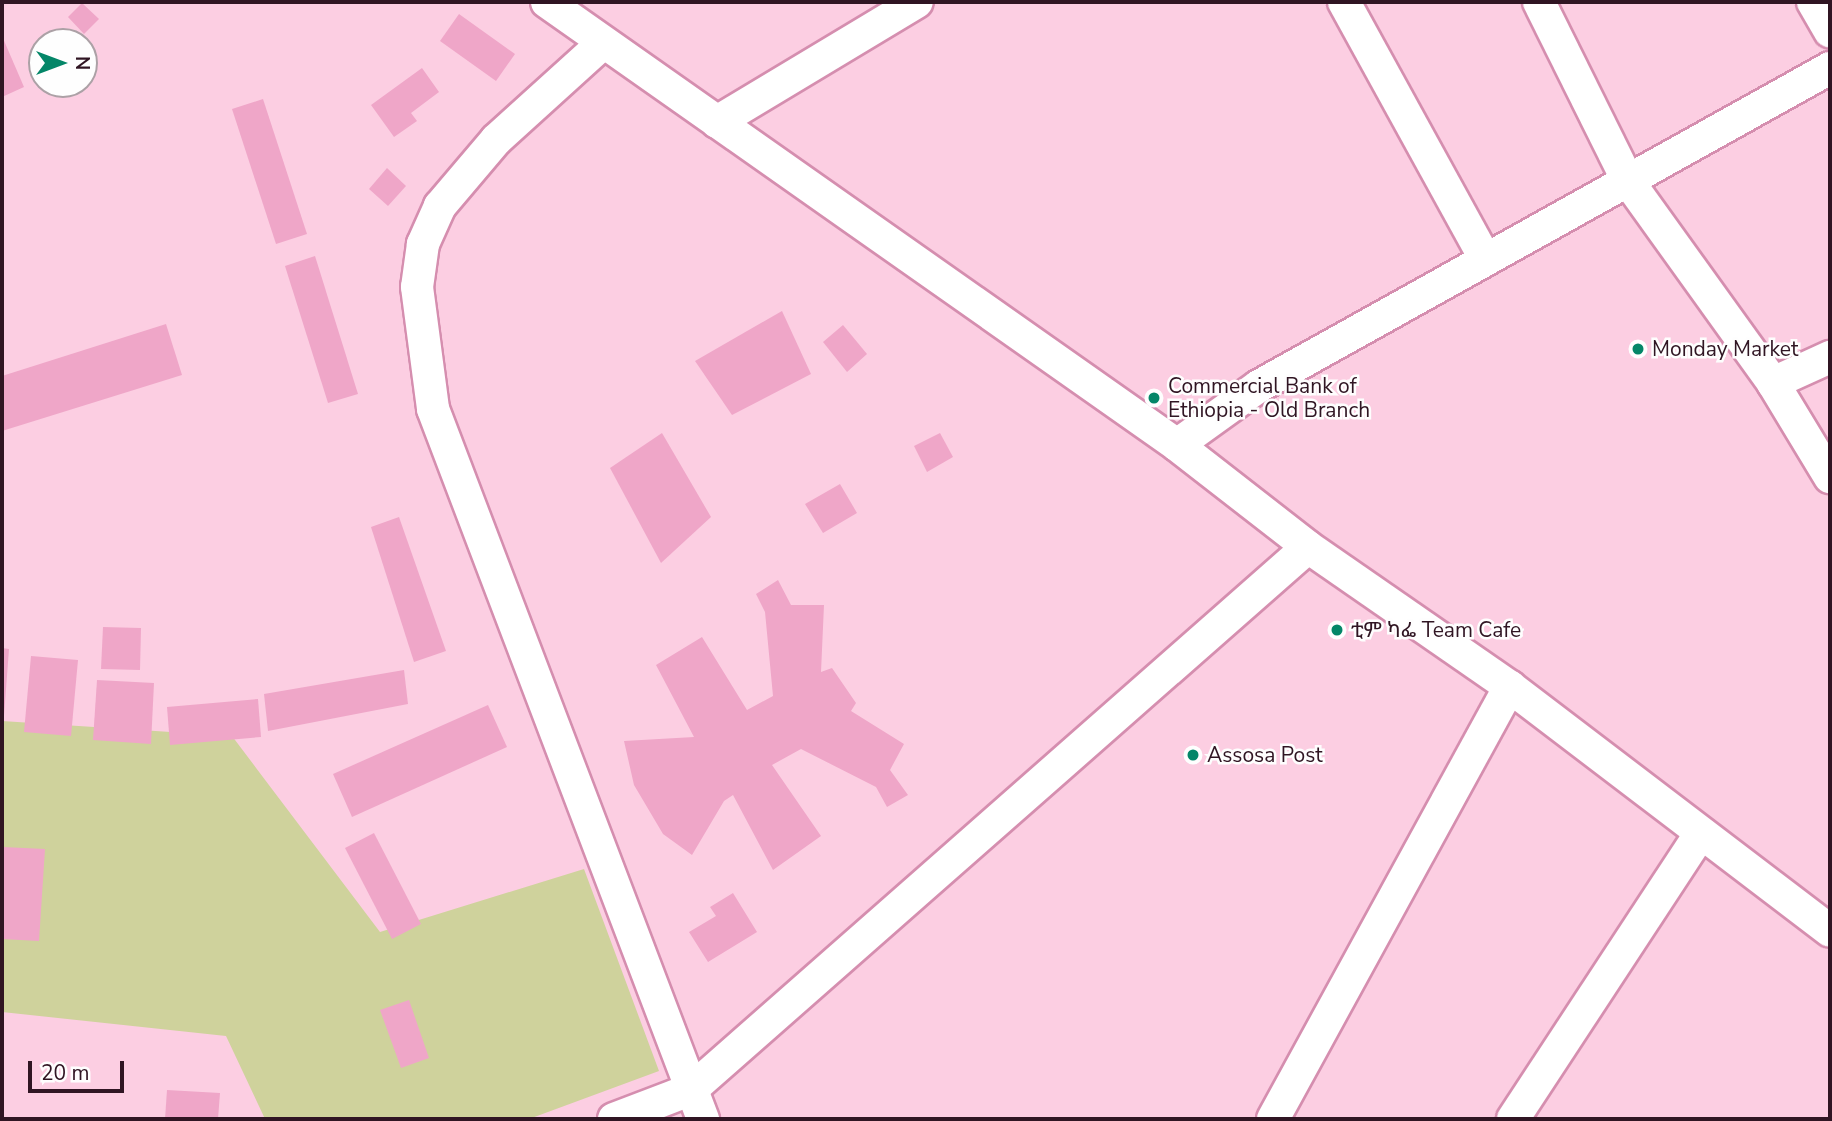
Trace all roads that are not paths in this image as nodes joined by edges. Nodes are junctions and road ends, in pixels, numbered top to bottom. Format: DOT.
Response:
graph roads {
  1 [pos="547,2"];
  2 [pos="917,2"];
  3 [pos="1344,2"];
  4 [pos="1539,2"];
  5 [pos="1813,2"];
  6 [pos="1830,31"];
  7 [pos="603,43"];
  8 [pos="1830,68"];
  9 [pos="717,122"];
  10 [pos="1628,181"];
  11 [pos="1486,260"];
  12 [pos="1830,357"];
  13 [pos="1773,383"];
  14 [pos="1177,445"];
  15 [pos="1830,477"];
  16 [pos="1308,547"];
  17 [pos="1510,687"];
  18 [pos="1701,832"];
  19 [pos="1830,931"];
  20 [pos="692,1089"];
  21 [pos="614,1119"];
  22 [pos="703,1119"];
  23 [pos="1273,1119"];
  24 [pos="1513,1119"];
  1 -- 7 [label="street"];
  2 -- 9 [label="street"];
  3 -- 11 [label="street"];
  4 -- 10 [label="street"];
  5 -- 6 [label="street"];
  7 -- 9 [label="street"];
  7 -- 20 [label="street"];
  8 -- 10 [label="street"];
  9 -- 14 [label="street"];
  10 -- 11 [label="street"];
  10 -- 13 [label="street"];
  11 -- 14 [label="street"];
  12 -- 13 [label="street"];
  13 -- 15 [label="street"];
  14 -- 16 [label="street"];
  16 -- 17 [label="street"];
  16 -- 20 [label="street"];
  17 -- 18 [label="street"];
  17 -- 23 [label="street"];
  18 -- 19 [label="street"];
  18 -- 24 [label="street"];
  20 -- 21 [label="street"];
  20 -- 22 [label="street"];
}
